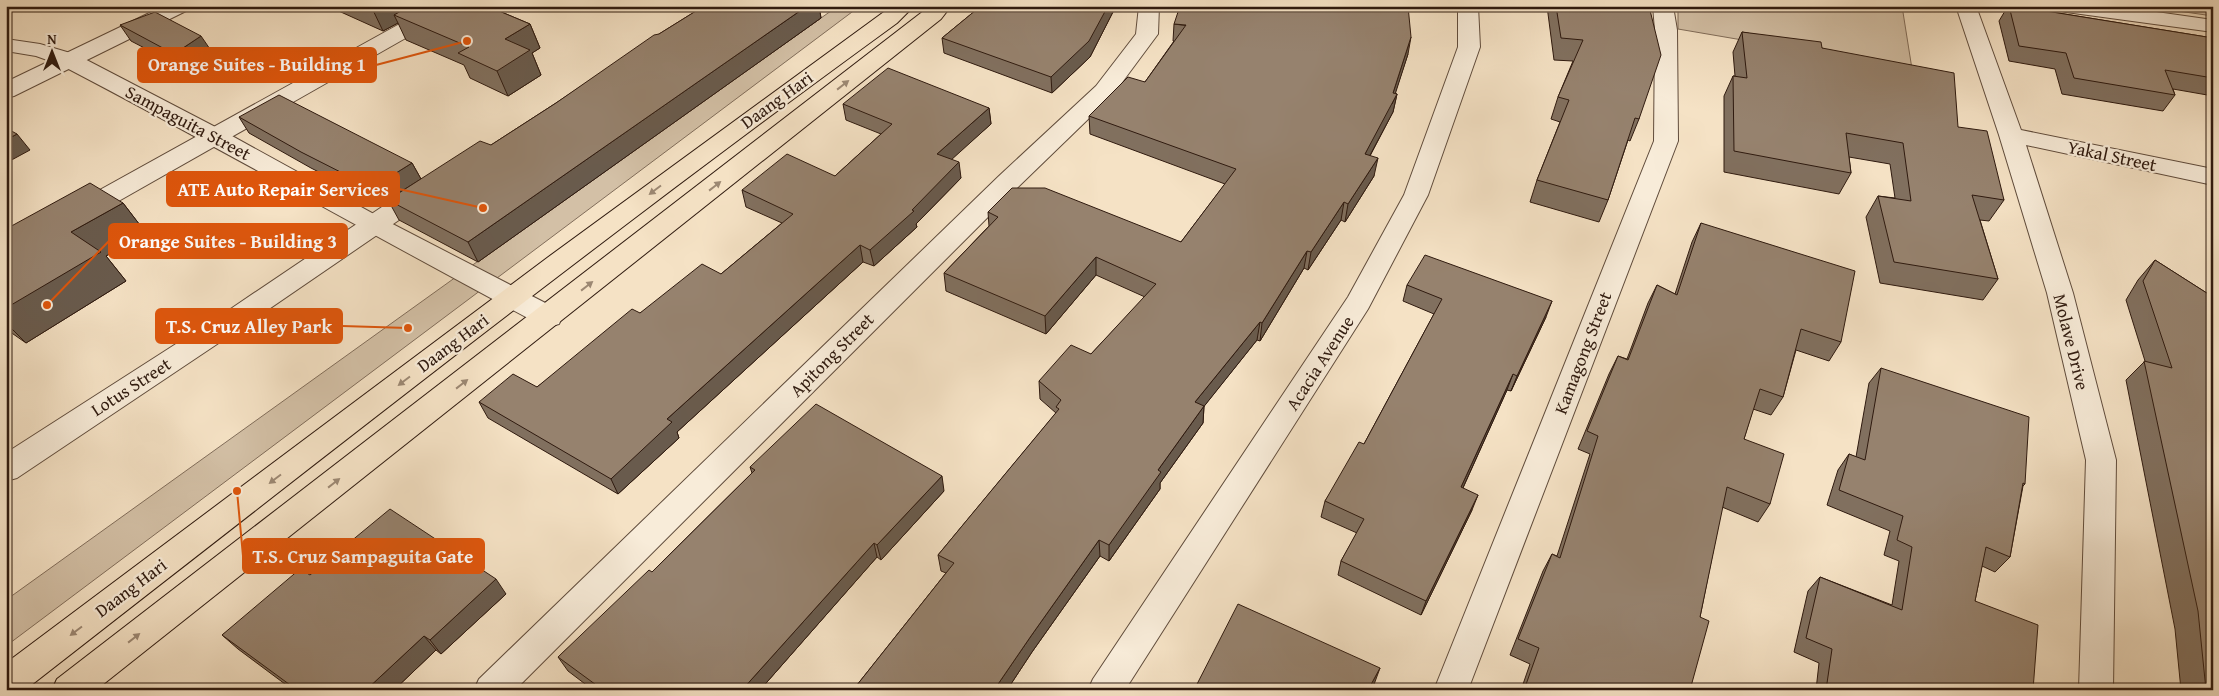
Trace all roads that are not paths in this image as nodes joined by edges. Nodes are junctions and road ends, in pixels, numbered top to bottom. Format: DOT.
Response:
graph roads {
  1 [pos="181,6"];
  2 [pos="448,6"];
  3 [pos="904,6"];
  4 [pos="941,6"];
  5 [pos="1149,6"];
  6 [pos="1468,6"];
  7 [pos="1663,6"];
  8 [pos="1966,6"];
  9 [pos="2066,6"];
  10 [pos="2213,26"];
  11 [pos="6,45"];
  12 [pos="69,60"];
  13 [pos="6,91"];
  14 [pos="2012,135"];
  15 [pos="216,136"];
  16 [pos="447,176"];
  17 [pos="2213,177"];
  18 [pos="58,224"];
  19 [pos="372,224"];
  20 [pos="512,298"];
  21 [pos="549,316"];
  22 [pos="6,469"];
  23 [pos="6,684"];
  24 [pos="68,690"];
  25 [pos="492,690"];
  26 [pos="1105,690"];
  27 [pos="1451,690"];
  28 [pos="2096,690"];
  1 -- 12 [label="street"];
  2 -- 15 [label="street"];
  3 -- 20 [label="main road, Daang Hari, one-way"];
  21 -- 4 [label="main road, Daang Hari, one-way"];
  5 -- 25 [label="street, Apitong Street"];
  6 -- 26 [label="street, Acacia Avenue"];
  7 -- 27 [label="street, Kamagong Street"];
  8 -- 14 [label="street, Molave Drive"];
  9 -- 10 [label="street"];
  11 -- 12 [label="street, Sampaguita Street"];
  12 -- 13 [label="street"];
  12 -- 15 [label="street, Sampaguita Street"];
  14 -- 17 [label="street, Yakal Street"];
  14 -- 28 [label="street, Molave Drive"];
  15 -- 18 [label="street"];
  15 -- 19 [label="street, Sampaguita Street"];
  16 -- 19 [label="street, Lotus Street"];
  19 -- 20 [label="street, Sampaguita Street"];
  19 -- 22 [label="street, Lotus Street"];
  20 -- 21 [label="street, Sampaguita Street"];
  20 -- 23 [label="main road, Daang Hari, one-way"];
  24 -- 21 [label="main road, Daang Hari, one-way"];
}
